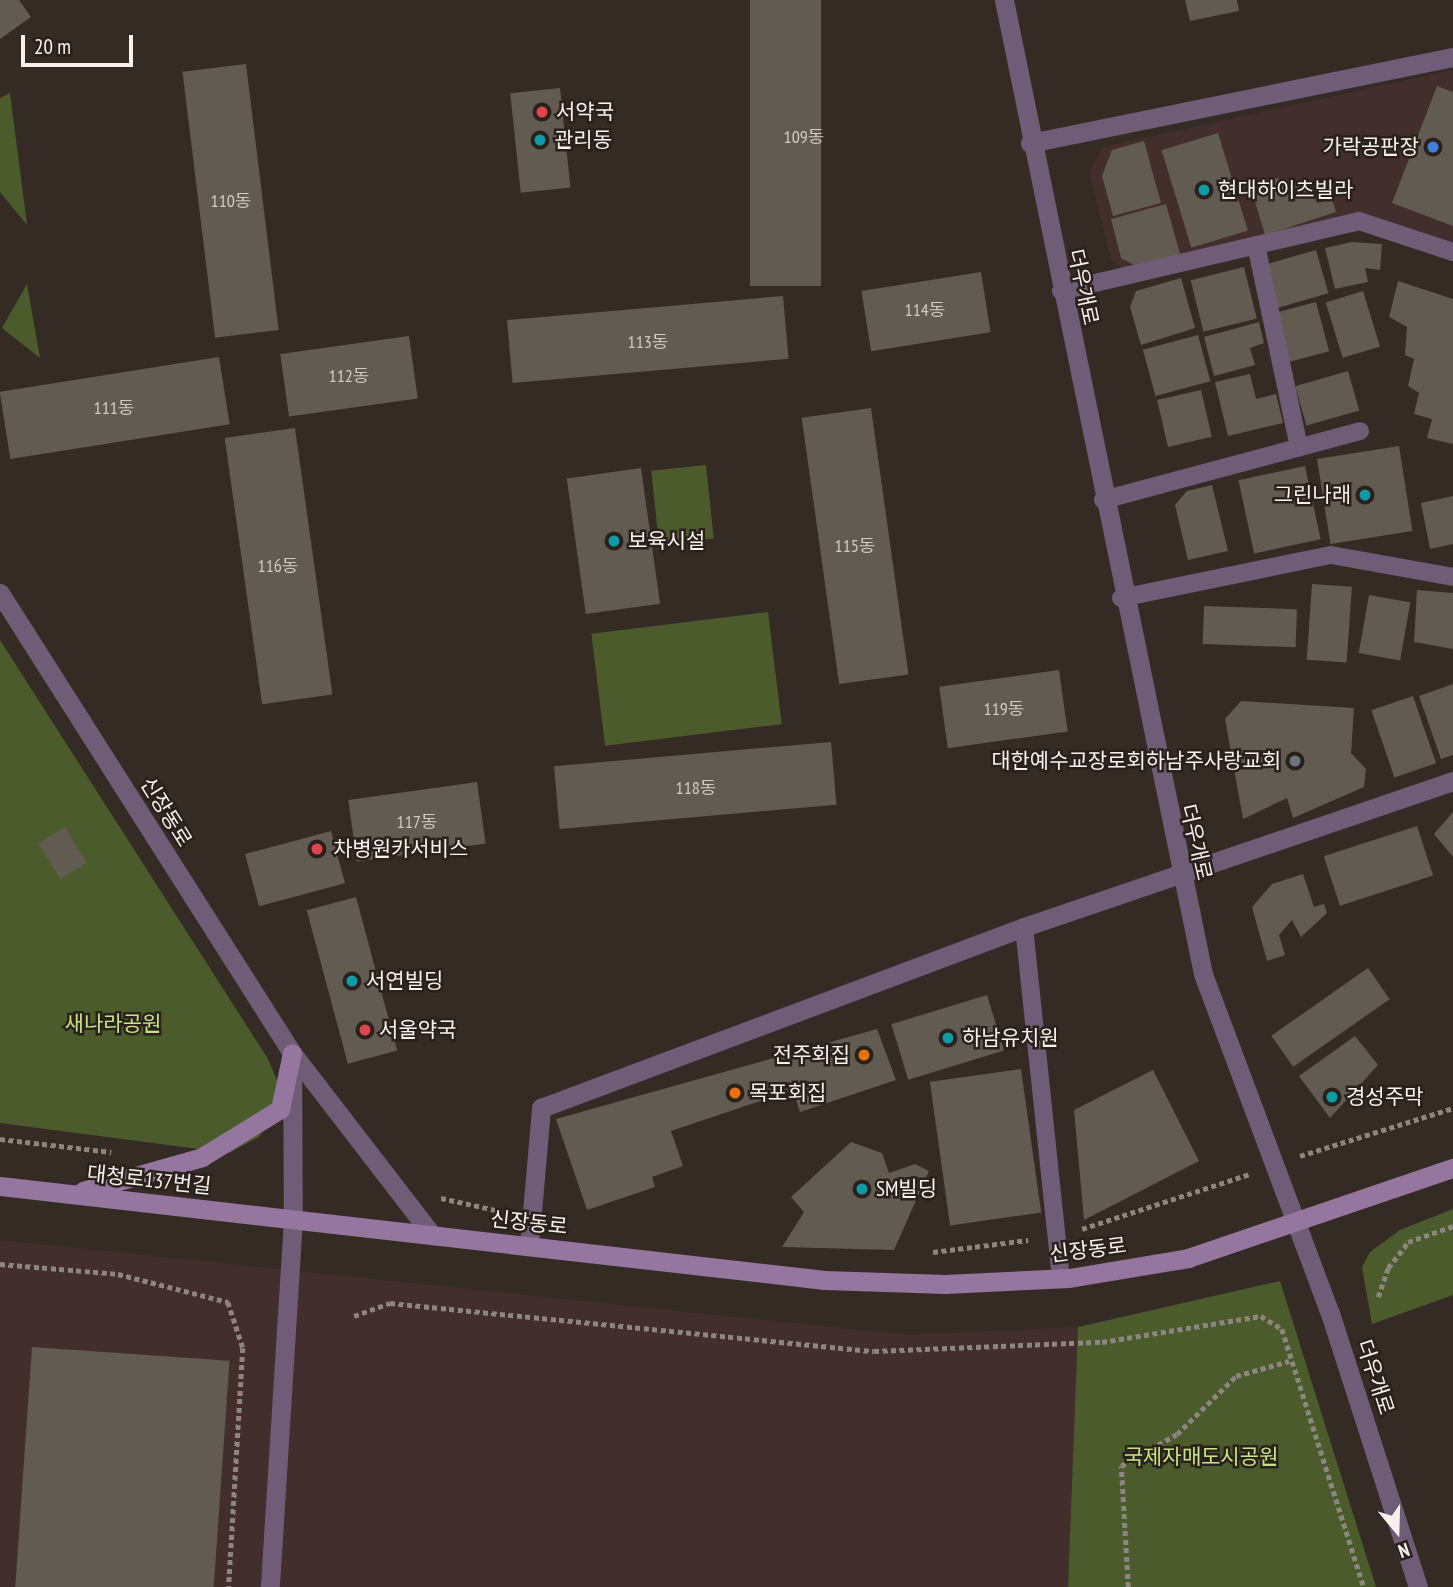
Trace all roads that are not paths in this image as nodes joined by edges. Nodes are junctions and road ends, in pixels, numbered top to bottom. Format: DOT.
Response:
graph roads {
  1 [pos="1004,0"];
  2 [pos="1453,57"];
  3 [pos="1030,143"];
  4 [pos="1256,245"];
  5 [pos="1453,252"];
  6 [pos="1061,291"];
  7 [pos="1360,431"];
  8 [pos="1299,447"];
  9 [pos="1102,500"];
  10 [pos="1453,577"];
  11 [pos="0,593"];
  12 [pos="1121,598"];
  13 [pos="1453,781"];
  14 [pos="1179,874"];
  15 [pos="1024,927"];
  16 [pos="292,1053"];
  17 [pos="1453,1168"];
  18 [pos="0,1186"];
  19 [pos="72,1194"];
  20 [pos="293,1219"];
  21 [pos="1297,1222"];
  22 [pos="432,1235"];
  23 [pos="528,1245"];
  24 [pos="1061,1278"];
  25 [pos="270,1587"];
  26 [pos="1418,1587"];
  1 -- 3 [label="street, 더우개로"];
  2 -- 3 [label="street"];
  3 -- 6 [label="street, 더우개로"];
  4 -- 5 [label="lane"];
  4 -- 6 [label="lane"];
  4 -- 8 [label="lane"];
  6 -- 9 [label="street, 더우개로"];
  7 -- 8 [label="lane"];
  8 -- 9 [label="lane"];
  9 -- 12 [label="street, 더우개로"];
  10 -- 12 [label="lane"];
  11 -- 16 [label="street, 신장동로"];
  12 -- 14 [label="street, 더우개로"];
  13 -- 14 [label="street"];
  14 -- 15 [label="street"];
  14 -- 21 [label="street, 더우개로"];
  15 -- 23 [label="street"];
  15 -- 24 [label="lane"];
  16 -- 19 [label="main road"];
  16 -- 20 [label="street"];
  16 -- 22 [label="street, 신장동로"];
  17 -- 21 [label="main road, 신장동로"];
  18 -- 19 [label="main road, 대청로137번길"];
  19 -- 20 [label="main road, 대청로137번길"];
  20 -- 22 [label="main road, 신장동로"];
  20 -- 25 [label="street"];
  21 -- 24 [label="main road, 신장동로"];
  21 -- 26 [label="street, 더우개로"];
  22 -- 23 [label="main road, 신장동로"];
  23 -- 24 [label="main road, 신장동로"];
}
